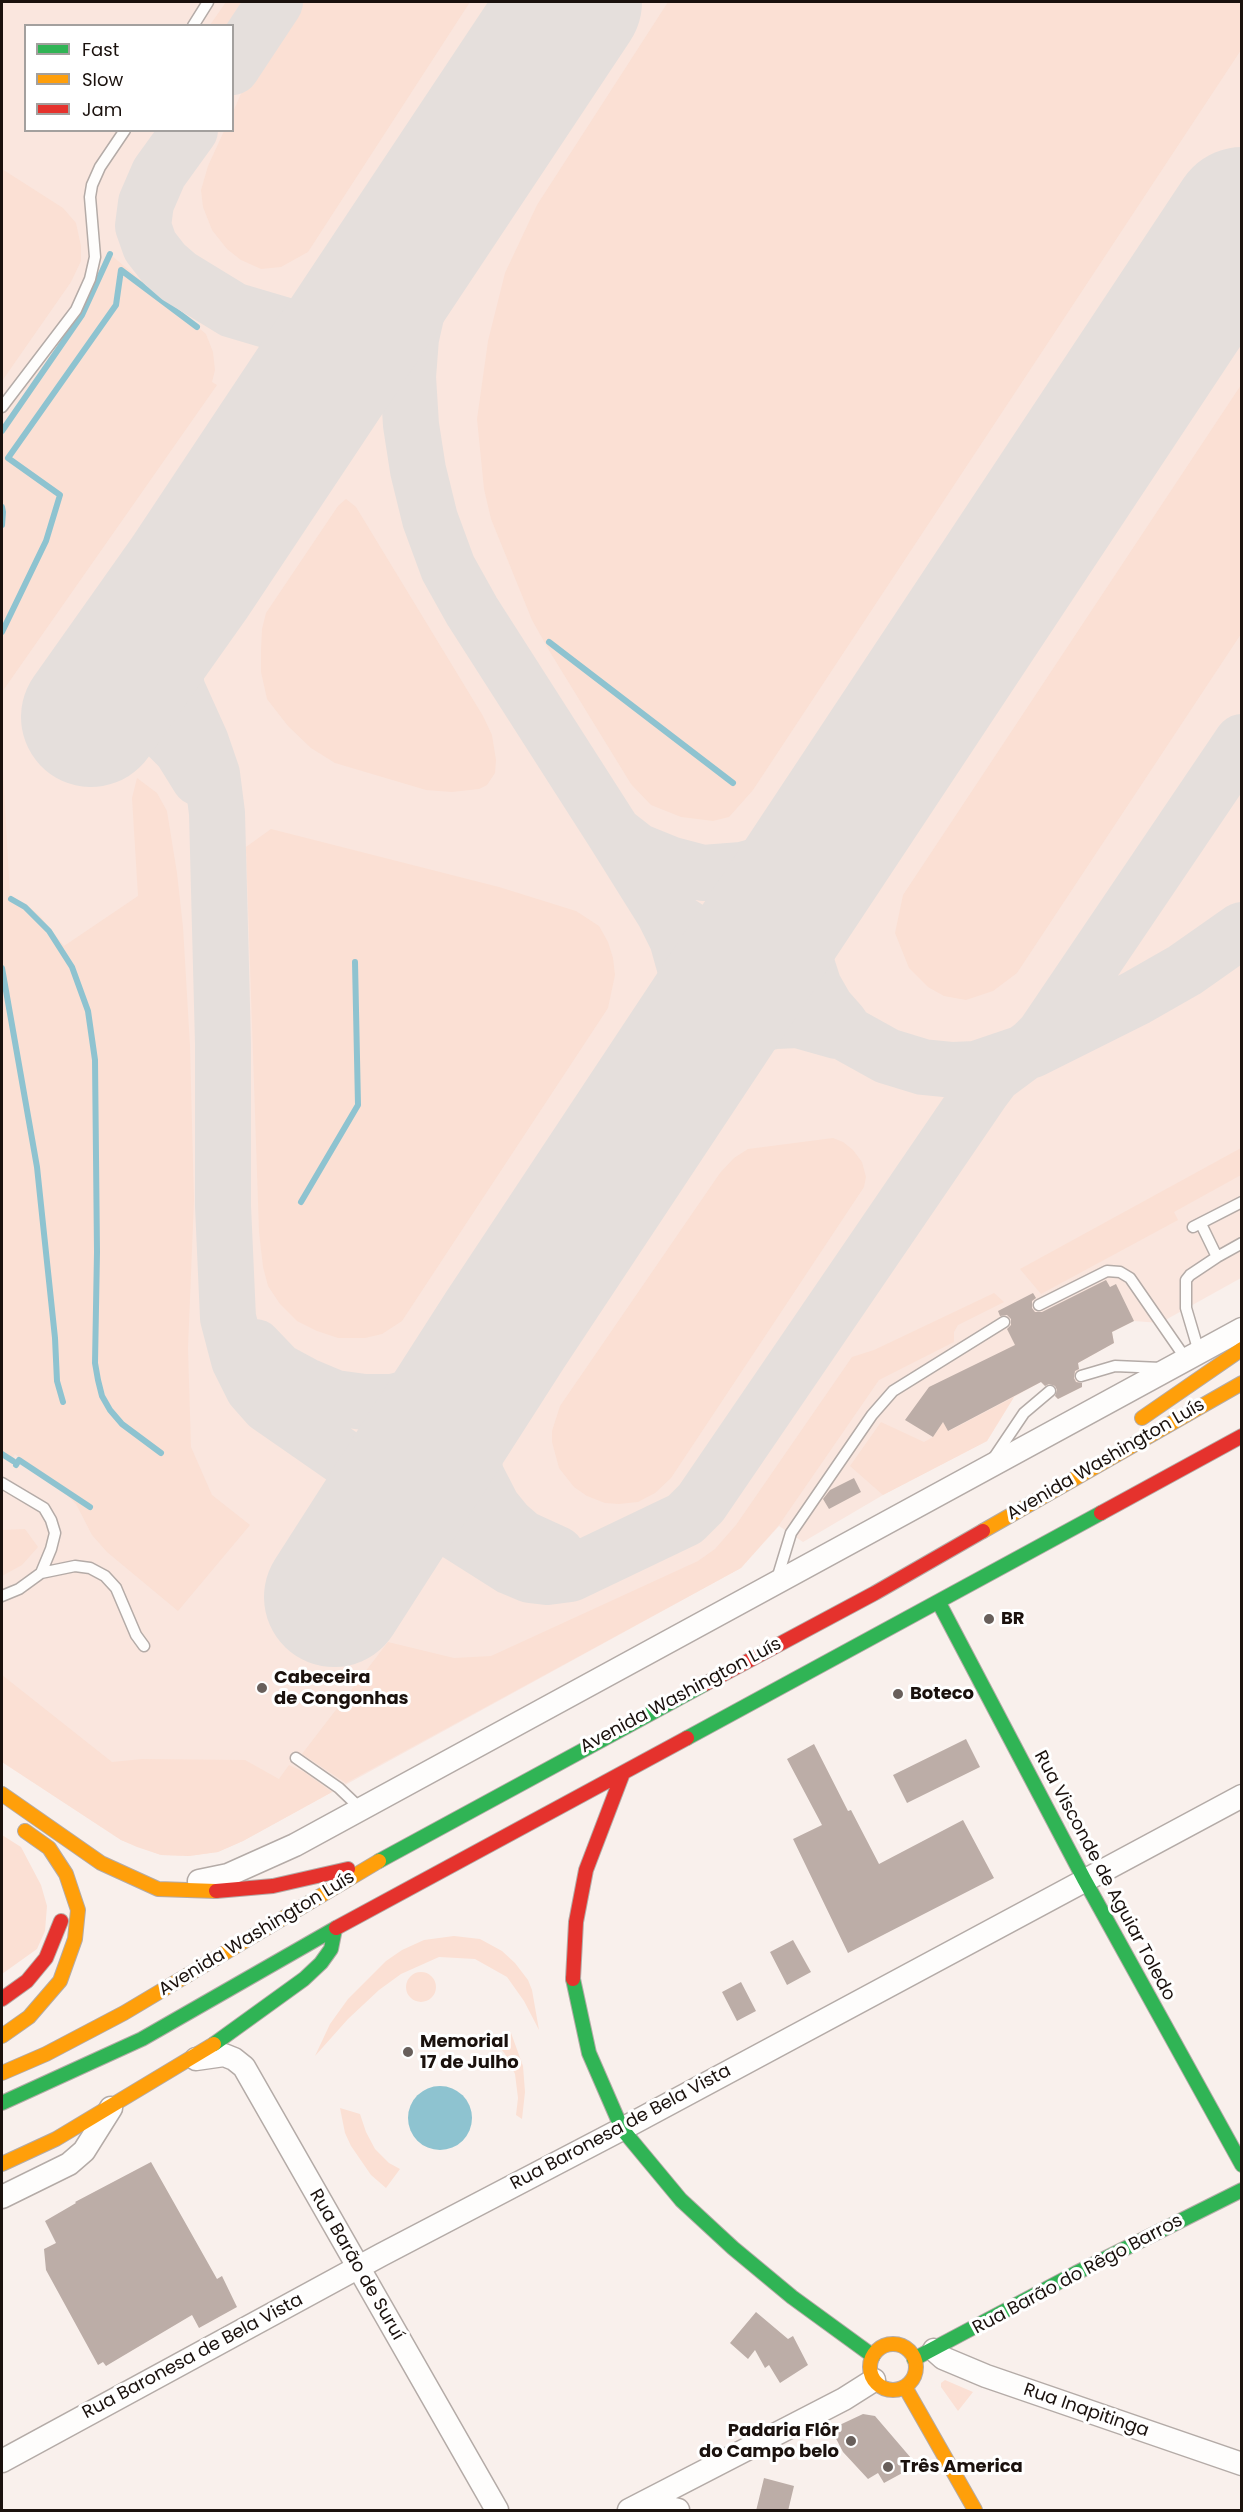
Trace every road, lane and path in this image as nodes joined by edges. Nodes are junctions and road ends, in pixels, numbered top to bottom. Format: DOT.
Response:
graph roads {
  1 [pos="208,2"];
  2 [pos="194,24"];
  3 [pos="124,132"];
  4 [pos="2,407"];
  5 [pos="1242,1202"];
  6 [pos="1242,1243"];
  7 [pos="1217,1257"];
  8 [pos="1039,1305"];
  9 [pos="1004,1322"];
  10 [pos="1242,1329"];
  11 [pos="1242,1350"];
  12 [pos="1185,1360"];
  13 [pos="1081,1376"];
  14 [pos="1242,1383"];
  15 [pos="1050,1391"];
  16 [pos="1130,1426"];
  17 [pos="1242,1436"];
  18 [pos="1114,1440"];
  19 [pos="1100,1463"];
  20 [pos="988,1467"];
  21 [pos="2,1484"];
  22 [pos="41,1573"];
  23 [pos="777,1582"];
  24 [pos="2,1596"];
  25 [pos="939,1603"];
  26 [pos="144,1646"];
  27 [pos="296,1758"];
  28 [pos="623,1773"];
  29 [pos="2,1794"];
  30 [pos="1242,1796"];
  31 [pos="360,1808"];
  32 [pos="11,1823"];
  33 [pos="100,1863"];
  34 [pos="376,1863"];
  35 [pos="1084,1879"];
  36 [pos="71,1888"];
  37 [pos="335,1929"];
  38 [pos="2,1999"];
  39 [pos="4,2034"];
  40 [pos="192,2060"];
  41 [pos="2,2073"];
  42 [pos="2,2103"];
  43 [pos="114,2104"];
  44 [pos="622,2129"];
  45 [pos="2,2164"];
  46 [pos="1242,2165"];
  47 [pos="1242,2190"];
  48 [pos="2,2197"];
  49 [pos="358,2267"];
  50 [pos="924,2355"];
  51 [pos="873,2356"];
  52 [pos="874,2380"];
  53 [pos="905,2387"];
  54 [pos="2,2461"];
  55 [pos="1242,2464"];
  56 [pos="637,2506"];
  57 [pos="497,2511"];
  58 [pos="678,2511"];
  59 [pos="975,2511"];
  1 -- 2 [label="lane"];
  3 -- 4 [label="lane"];
  5 -- 7 [label="lane"];
  6 -- 7 [label="lane"];
  7 -- 12 [label="lane"];
  8 -- 12 [label="lane"];
  9 -- 23 [label="lane"];
  10 -- 12 [label="street"];
  11 -- 16 [label="main road"];
  12 -- 13 [label="lane"];
  12 -- 20 [label="street"];
  14 -- 19 [label="main road, Avenida Washington Luís"];
  15 -- 20 [label="lane"];
  17 -- 25 [label="main road, Avenida Washington Luís"];
  18 -- 19 [label="main road"];
  19 -- 34 [label="main road, Avenida Washington Luís"];
  20 -- 23 [label="street"];
  21 -- 22 [label="lane"];
  22 -- 24 [label="lane"];
  22 -- 26 [label="lane"];
  23 -- 31 [label="street"];
  25 -- 28 [label="main road, Avenida Washington Luís"];
  25 -- 35 [label="main road, Rua Visconde de Aguiar Toledo"];
  27 -- 31 [label="lane"];
  28 -- 37 [label="main road, Avenida Washington Luís"];
  28 -- 44 [label="main road"];
  29 -- 33 [label="main road"];
  30 -- 35 [label="street, Rua Baronesa de Bela Vista"];
  31 -- 33 [label="street"];
  32 -- 36 [label="main road"];
  33 -- 34 [label="main road"];
  34 -- 41 [label="main road, Avenida Washington Luís"];
  35 -- 44 [label="street, Rua Baronesa de Bela Vista"];
  35 -- 46 [label="main road, Rua Visconde de Aguiar Toledo"];
  36 -- 38 [label="main road"];
  36 -- 39 [label="main road"];
  37 -- 40 [label="main road"];
  37 -- 42 [label="main road, Avenida Washington Luís"];
  40 -- 43 [label="main road"];
  40 -- 49 [label="street, Rua Barão de Suruí"];
  43 -- 45 [label="main road"];
  43 -- 48 [label="street"];
  44 -- 49 [label="street, Rua Baronesa de Bela Vista"];
  44 -- 51 [label="main road"];
  47 -- 50 [label="main road, Rua Barão do Rêgo Barros"];
  49 -- 54 [label="street, Rua Baronesa de Bela Vista"];
  49 -- 57 [label="street, Rua Barão de Suruí"];
  50 -- 51 [label="main road"];
  50 -- 53 [label="main road"];
  50 -- 55 [label="street, Rua Inapitinga"];
  51 -- 52 [label="main road"];
  52 -- 53 [label="main road"];
  52 -- 56 [label="street"];
  53 -- 59 [label="main road"];
  56 -- 58 [label="street"];
}
